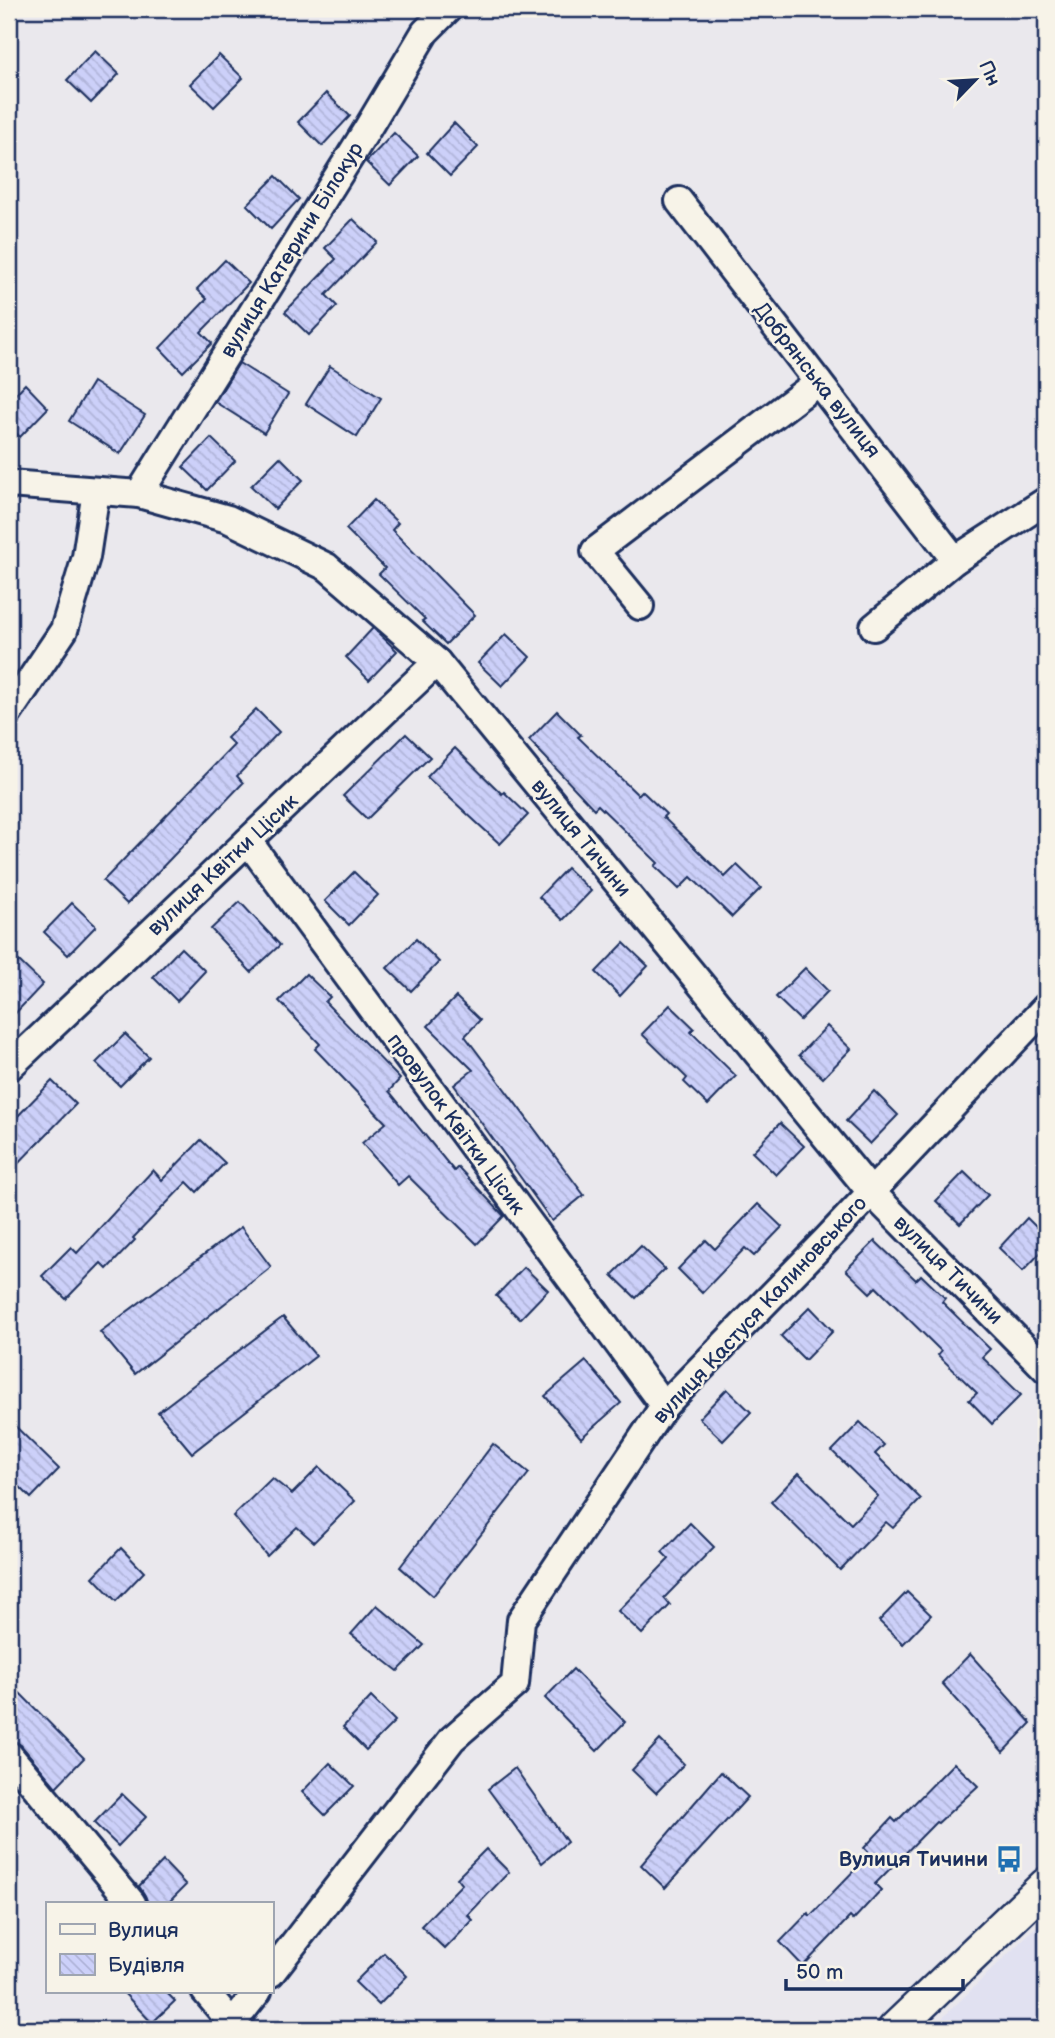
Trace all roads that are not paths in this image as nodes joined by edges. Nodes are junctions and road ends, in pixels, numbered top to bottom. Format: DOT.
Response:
graph roads {
  1 [pos="448,9"];
  2 [pos="679,201"];
  3 [pos="818,382"];
  4 [pos="9,484"];
  5 [pos="96,491"];
  6 [pos="139,494"];
  7 [pos="1046,501"];
  8 [pos="955,560"];
  9 [pos="640,606"];
  10 [pos="874,627"];
  11 [pos="437,662"];
  12 [pos="9,712"];
  13 [pos="248,841"];
  14 [pos="1046,1007"];
  15 [pos="9,1067"];
  16 [pos="871,1192"];
  17 [pos="1046,1369"];
  18 [pos="664,1406"];
  19 [pos="9,1755"];
  20 [pos="1046,1885"];
  21 [pos="131,1902"];
  22 [pos="273,1970"];
  23 [pos="206,1993"];
  24 [pos="257,1993"];
  25 [pos="232,2027"];
  26 [pos="895,2029"];
  1 -- 6 [label="street, вулиця Катерини Білокур"];
  2 -- 3 [label="street, Добрянська вулиця"];
  3 -- 8 [label="street, Добрянська вулиця"];
  3 -- 9 [label="street"];
  4 -- 5 [label="street, вулиця Тичини"];
  5 -- 6 [label="street, вулиця Тичини"];
  5 -- 12 [label="street"];
  6 -- 11 [label="street, вулиця Тичини"];
  7 -- 8 [label="street"];
  8 -- 10 [label="street"];
  11 -- 13 [label="street, вулиця Квітки Цісик"];
  11 -- 16 [label="street, вулиця Тичини"];
  13 -- 15 [label="street, вулиця Квітки Цісик"];
  13 -- 18 [label="street, провулок Квітки Цісик"];
  14 -- 16 [label="street, вулиця Кастуся Калиновського"];
  16 -- 17 [label="street, вулиця Тичини"];
  16 -- 18 [label="street, вулиця Кастуся Калиновського"];
  18 -- 22 [label="street, вулиця Кастуся Калиновського"];
  19 -- 21 [label="street"];
  20 -- 26 [label="main road"];
  23 -- 25 [label="street"];
  24 -- 25 [label="street"];
}
